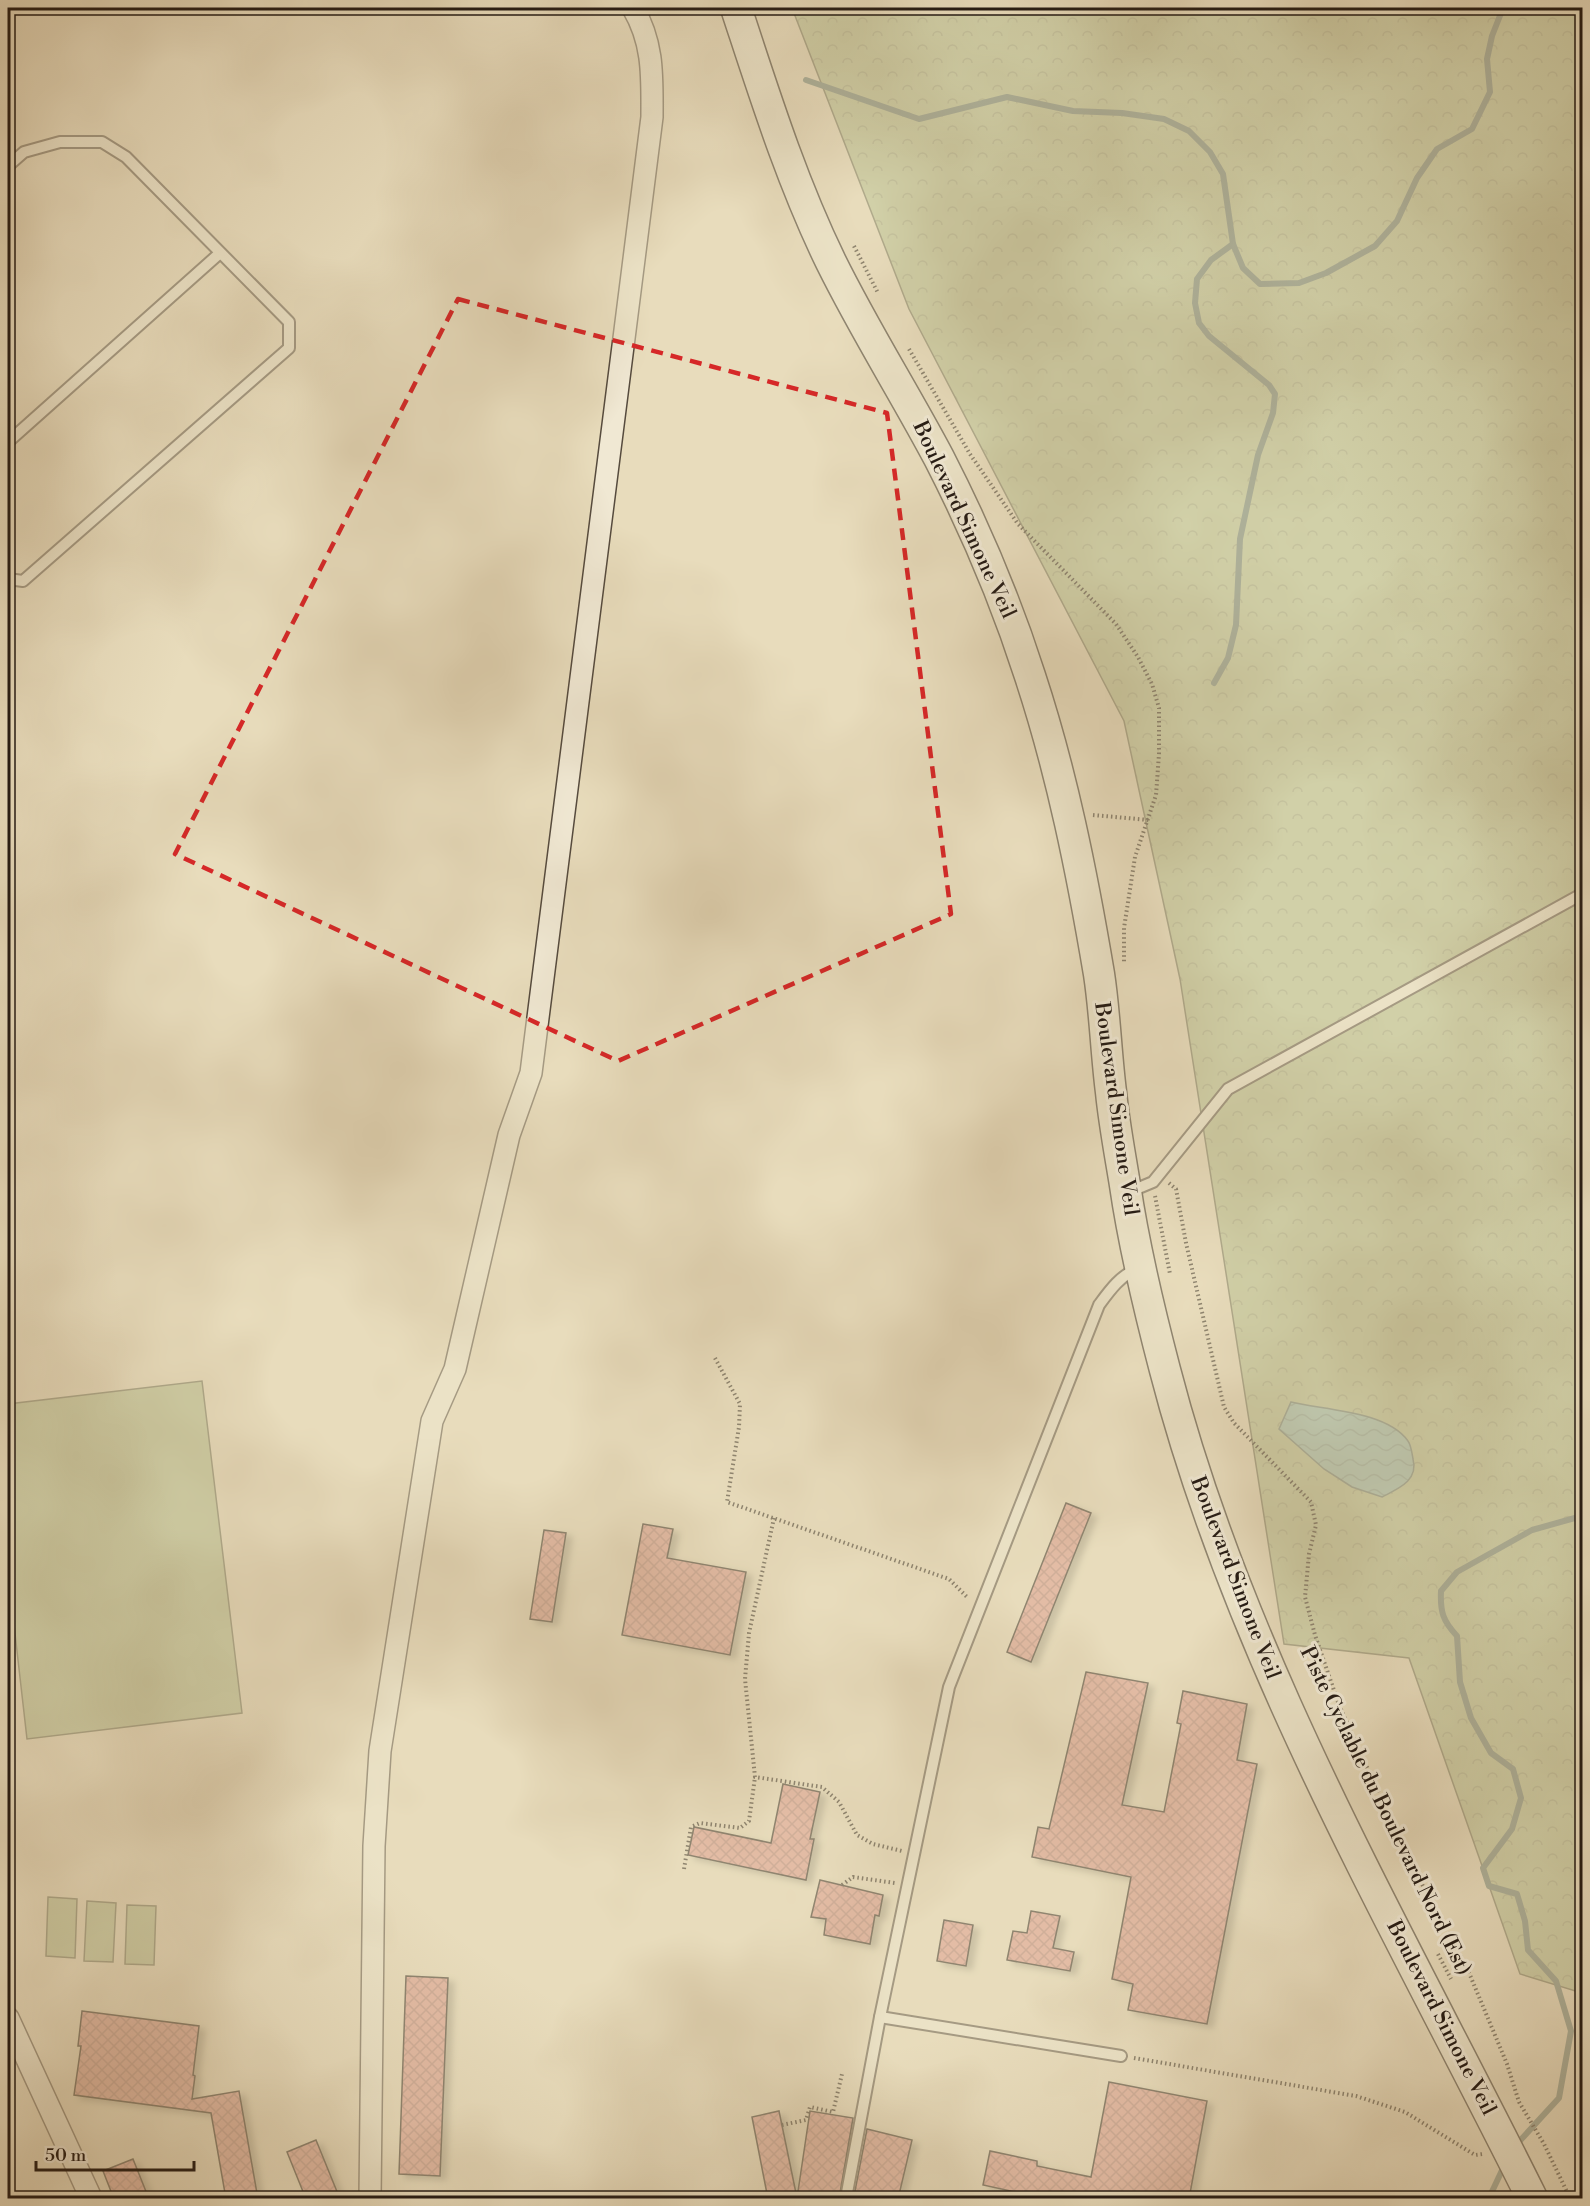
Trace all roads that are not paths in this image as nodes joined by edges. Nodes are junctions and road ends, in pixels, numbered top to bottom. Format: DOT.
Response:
graph roads {
  1 [pos="633,8"];
  2 [pos="736,8"];
  3 [pos="8,166"];
  4 [pos="220,253"];
  5 [pos="8,442"];
  6 [pos="8,579"];
  7 [pos="1582,894"];
  8 [pos="1139,1188"];
  9 [pos="1140,1267"];
  10 [pos="880,2017"];
  11 [pos="8,2018"];
  12 [pos="1121,2056"];
  13 [pos="91,2199"];
  14 [pos="370,2199"];
  15 [pos="846,2199"];
  16 [pos="1532,2199"];
  1 -- 14 [label="street"];
  2 -- 8 [label="main road, Boulevard Simone Veil"];
  3 -- 4 [label="lane"];
  4 -- 5 [label="lane"];
  4 -- 6 [label="lane"];
  7 -- 8 [label="lane"];
  8 -- 9 [label="main road, Boulevard Simone Veil"];
  9 -- 10 [label="lane"];
  9 -- 16 [label="main road, Boulevard Simone Veil"];
  10 -- 12 [label="lane"];
  10 -- 15 [label="lane"];
  11 -- 13 [label="street"];
}
